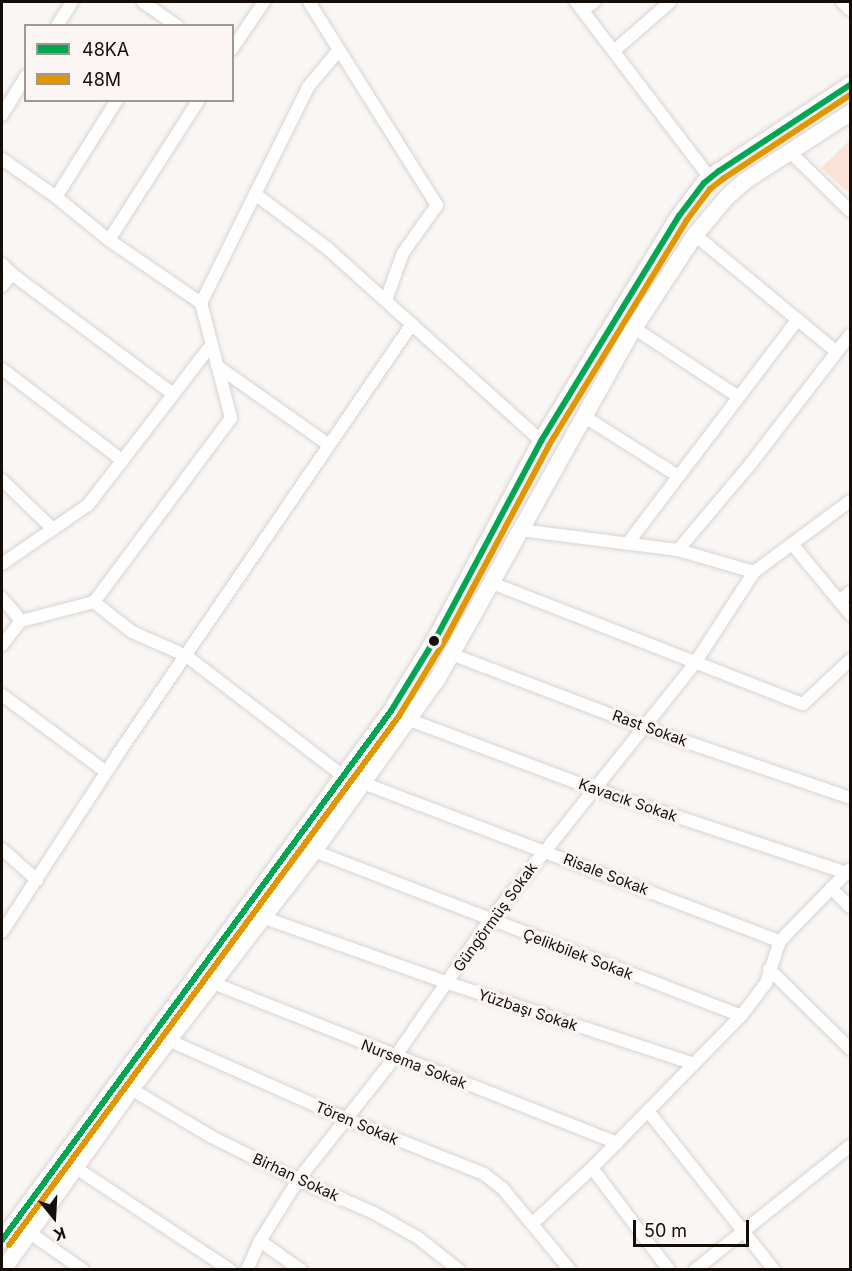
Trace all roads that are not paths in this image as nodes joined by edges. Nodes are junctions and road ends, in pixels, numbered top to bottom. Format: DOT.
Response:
graph roads {
  1 [pos="72,2"];
  2 [pos="143,2"];
  3 [pos="264,2"];
  4 [pos="309,2"];
  5 [pos="594,2"];
  6 [pos="670,2"];
  7 [pos="842,2"];
  8 [pos="580,6"];
  9 [pos="850,10"];
  10 [pos="170,23"];
  11 [pos="58,24"];
  12 [pos="234,46"];
  13 [pos="339,50"];
  14 [pos="615,50"];
  15 [pos="24,79"];
  16 [pos="850,85"];
  17 [pos="116,102"];
  18 [pos="198,102"];
  19 [pos="850,113"];
  20 [pos="2,115"];
  21 [pos="790,152"];
  22 [pos="2,159"];
  23 [pos="710,178"];
  24 [pos="255,194"];
  25 [pos="56,197"];
  26 [pos="850,211"];
  27 [pos="695,235"];
  28 [pos="109,240"];
  29 [pos="2,264"];
  30 [pos="12,274"];
  31 [pos="2,286"];
  32 [pos="386,300"];
  33 [pos="201,303"];
  34 [pos="798,319"];
  35 [pos="412,324"];
  36 [pos="634,328"];
  37 [pos="850,337"];
  38 [pos="212,344"];
  39 [pos="837,352"];
  40 [pos="218,366"];
  41 [pos="2,369"];
  42 [pos="173,394"];
  43 [pos="737,396"];
  44 [pos="585,417"];
  45 [pos="541,441"];
  46 [pos="329,445"];
  47 [pos="122,460"];
  48 [pos="678,476"];
  49 [pos="2,480"];
  50 [pos="850,501"];
  51 [pos="53,529"];
  52 [pos="520,530"];
  53 [pos="628,543"];
  54 [pos="792,544"];
  55 [pos="678,550"];
  56 [pos="2,564"];
  57 [pos="754,572"];
  58 [pos="492,583"];
  59 [pos="850,592"];
  60 [pos="2,598"];
  61 [pos="840,601"];
  62 [pos="94,602"];
  63 [pos="850,614"];
  64 [pos="21,621"];
  65 [pos="2,645"];
  66 [pos="452,654"];
  67 [pos="185,655"];
  68 [pos="850,660"];
  69 [pos="695,663"];
  70 [pos="2,695"];
  71 [pos="410,720"];
  72 [pos="644,727"];
  73 [pos="106,772"];
  74 [pos="342,775"];
  75 [pos="363,783"];
  76 [pos="594,789"];
  77 [pos="850,798"];
  78 [pos="2,849"];
  79 [pos="544,850"];
  80 [pos="314,851"];
  81 [pos="849,871"];
  82 [pos="37,880"];
  83 [pos="831,888"];
  84 [pos="850,908"];
  85 [pos="262,917"];
  86 [pos="490,920"];
  87 [pos="2,932"];
  88 [pos="780,940"];
  89 [pos="769,969"];
  90 [pos="213,983"];
  91 [pos="448,983"];
  92 [pos="741,1016"];
  93 [pos="168,1040"];
  94 [pos="850,1050"];
  95 [pos="395,1057"];
  96 [pos="693,1064"];
  97 [pos="131,1089"];
  98 [pos="648,1111"];
  99 [pos="346,1119"];
  100 [pos="616,1143"];
  101 [pos="850,1146"];
  102 [pos="76,1168"];
  103 [pos="592,1168"];
  104 [pos="298,1180"];
  105 [pos="533,1223"];
  106 [pos="743,1229"];
  107 [pos="30,1233"];
  108 [pos="2,1240"];
  109 [pos="260,1242"];
  110 [pos="3,1269"];
  111 [pos="83,1269"];
  112 [pos="230,1269"];
  113 [pos="247,1269"];
  114 [pos="301,1269"];
  115 [pos="459,1269"];
  116 [pos="570,1269"];
  117 [pos="669,1269"];
  118 [pos="695,1269"];
  119 [pos="774,1269"];
  1 -- 11 [label="street"];
  2 -- 10 [label="street"];
  3 -- 12 [label="street"];
  4 -- 13 [label="street"];
  5 -- 8 [label="street"];
  6 -- 14 [label="street"];
  7 -- 9 [label="street"];
  8 -- 14 [label="street"];
  13 -- 24 [label="street"];
  13 -- 32 [label="street"];
  14 -- 23 [label="street"];
  15 -- 20 [label="street"];
  16 -- 23 [label="main road"];
  17 -- 25 [label="street"];
  18 -- 28 [label="street"];
  19 -- 21 [label="main road"];
  21 -- 26 [label="street"];
  21 -- 27 [label="main road"];
  22 -- 25 [label="street"];
  23 -- 45 [label="main road"];
  24 -- 32 [label="street"];
  24 -- 33 [label="street"];
  25 -- 28 [label="street"];
  27 -- 34 [label="street"];
  27 -- 36 [label="main road"];
  28 -- 33 [label="street"];
  29 -- 30 [label="street"];
  30 -- 31 [label="street"];
  30 -- 42 [label="street"];
  32 -- 35 [label="street"];
  33 -- 38 [label="street"];
  34 -- 39 [label="street"];
  34 -- 43 [label="street"];
  35 -- 45 [label="street"];
  35 -- 46 [label="street"];
  36 -- 43 [label="street"];
  36 -- 44 [label="main road"];
  37 -- 39 [label="street"];
  38 -- 40 [label="street"];
  38 -- 42 [label="street"];
  39 -- 55 [label="street"];
  40 -- 46 [label="street"];
  40 -- 62 [label="street"];
  41 -- 47 [label="street"];
  42 -- 47 [label="street"];
  43 -- 48 [label="street"];
  44 -- 48 [label="street"];
  44 -- 52 [label="main road"];
  45 -- 74 [label="main road"];
  46 -- 67 [label="street"];
  47 -- 51 [label="street"];
  48 -- 53 [label="street"];
  49 -- 51 [label="street"];
  50 -- 54 [label="street"];
  51 -- 56 [label="street"];
  52 -- 53 [label="street"];
  52 -- 58 [label="main road"];
  53 -- 55 [label="street"];
  54 -- 57 [label="street"];
  54 -- 61 [label="street"];
  55 -- 57 [label="street"];
  57 -- 69 [label="street, Güngörmüş Sokak"];
  58 -- 66 [label="main road"];
  58 -- 69 [label="street"];
  59 -- 61 [label="street"];
  60 -- 64 [label="street"];
  61 -- 63 [label="street"];
  62 -- 64 [label="street"];
  62 -- 67 [label="street"];
  64 -- 65 [label="street"];
  66 -- 71 [label="main road"];
  66 -- 72 [label="street, Rast Sokak"];
  67 -- 73 [label="street"];
  67 -- 74 [label="street"];
  68 -- 69 [label="street"];
  69 -- 72 [label="street, Güngörmüş Sokak"];
  70 -- 73 [label="street"];
  71 -- 75 [label="main road"];
  71 -- 76 [label="street, Kavacık Sokak"];
  72 -- 76 [label="street, Güngörmüş Sokak"];
  72 -- 77 [label="street, Rast Sokak"];
  73 -- 82 [label="street"];
  74 -- 108 [label="main road"];
  75 -- 79 [label="street, Risale Sokak"];
  75 -- 80 [label="main road"];
  76 -- 79 [label="street, Güngörmüş Sokak"];
  76 -- 81 [label="street, Kavacık Sokak"];
  78 -- 82 [label="street"];
  79 -- 86 [label="street, Güngörmüş Sokak"];
  79 -- 88 [label="street, Risale Sokak"];
  80 -- 85 [label="main road"];
  80 -- 86 [label="street, Çelikbilek Sokak"];
  81 -- 83 [label="street"];
  82 -- 87 [label="street"];
  83 -- 84 [label="street"];
  83 -- 88 [label="street"];
  85 -- 90 [label="main road"];
  85 -- 91 [label="street, Yüzbaşı Sokak"];
  86 -- 91 [label="street, Güngörmüş Sokak"];
  86 -- 92 [label="street, Çelikbilek Sokak"];
  88 -- 89 [label="street"];
  89 -- 92 [label="street"];
  89 -- 94 [label="street"];
  90 -- 93 [label="main road"];
  90 -- 95 [label="street, Nursema Sokak"];
  91 -- 95 [label="street, Güngörmüş Sokak"];
  91 -- 96 [label="street, Yüzbaşı Sokak"];
  92 -- 96 [label="street"];
  93 -- 97 [label="main road"];
  93 -- 99 [label="street, Tören Sokak"];
  95 -- 99 [label="street, Güngörmüş Sokak"];
  95 -- 100 [label="street, Nursema Sokak"];
  96 -- 98 [label="street"];
  97 -- 102 [label="main road"];
  97 -- 104 [label="street, Birhan Sokak"];
  98 -- 100 [label="street"];
  98 -- 106 [label="street"];
  99 -- 104 [label="street, Güngörmüş Sokak"];
  99 -- 105 [label="street, Tören Sokak"];
  100 -- 103 [label="street"];
  101 -- 106 [label="street"];
  102 -- 107 [label="main road"];
  102 -- 112 [label="street"];
  103 -- 105 [label="street"];
  103 -- 117 [label="street"];
  104 -- 109 [label="street, Güngörmüş Sokak"];
  104 -- 115 [label="street, Birhan Sokak"];
  105 -- 116 [label="street, Tören Sokak"];
  106 -- 118 [label="street"];
  106 -- 119 [label="street"];
  107 -- 110 [label="main road"];
  107 -- 111 [label="street"];
  109 -- 113 [label="street, Güngörmüş Sokak"];
  109 -- 114 [label="street"];
}
